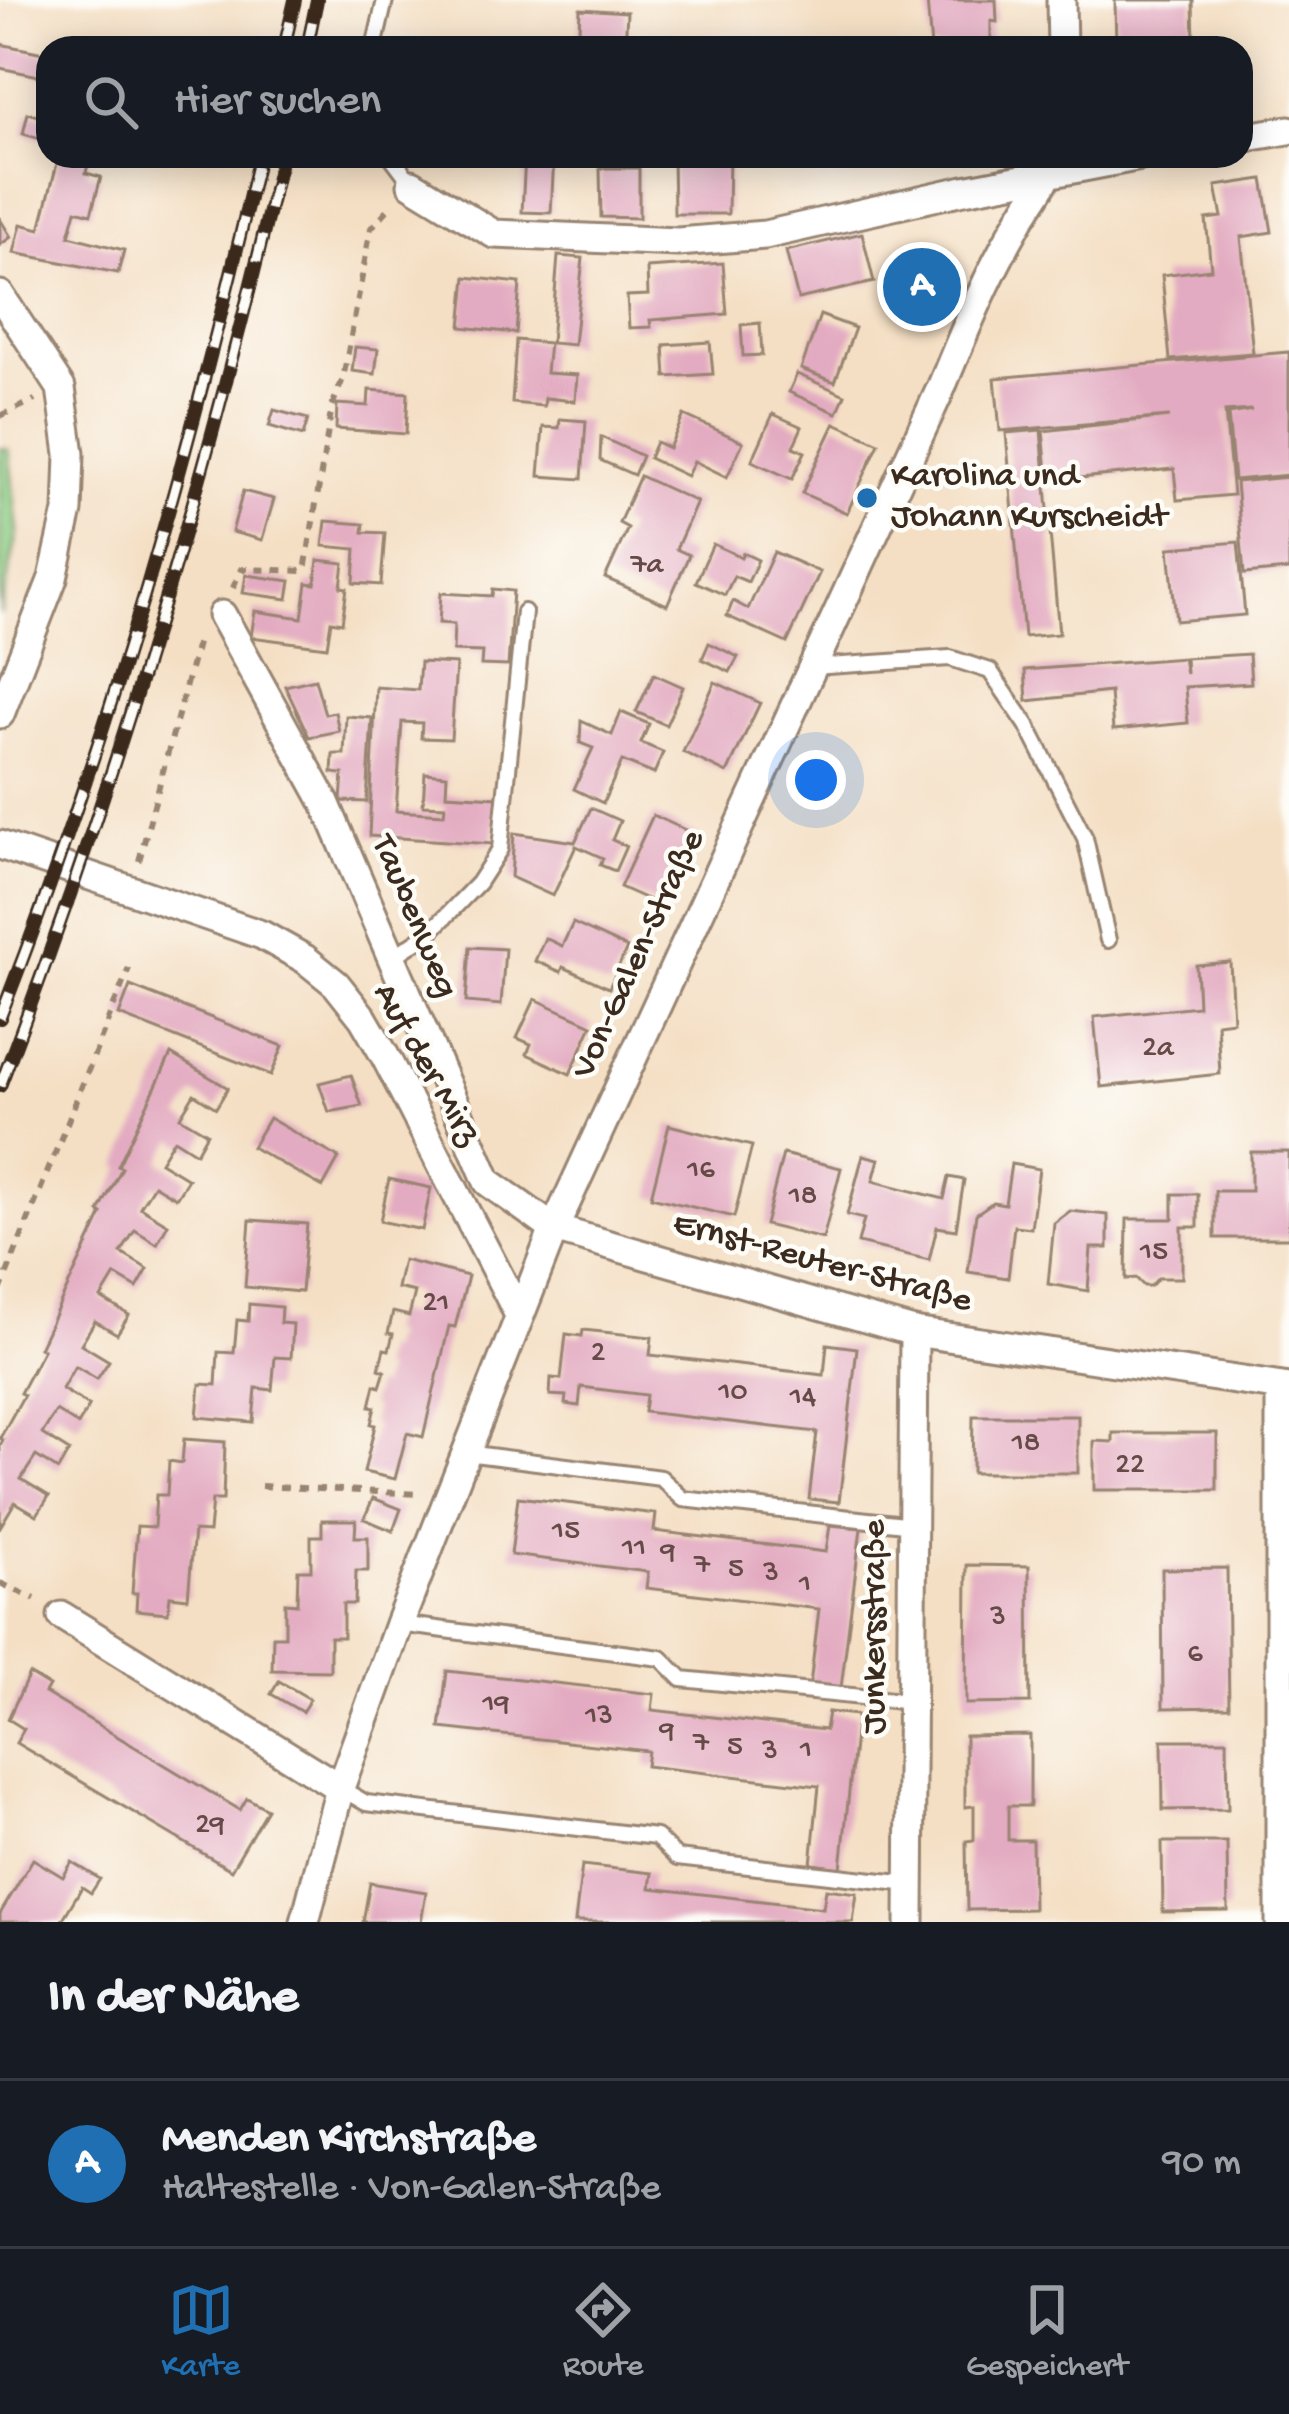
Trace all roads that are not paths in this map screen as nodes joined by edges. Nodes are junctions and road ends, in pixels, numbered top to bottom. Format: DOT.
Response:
graph roads {
  1 [pos="385,0"];
  2 [pos="1061,0"];
  3 [pos="377,36"];
  4 [pos="1062,36"];
  5 [pos="1289,130"];
  6 [pos="1253,136"];
  7 [pos="400,168"];
  8 [pos="1037,168"];
  9 [pos="1051,168"];
  10 [pos="412,184"];
  11 [pos="0,296"];
  12 [pos="524,611"];
  13 [pos="222,615"];
  14 [pos="812,667"];
  15 [pos="0,714"];
  16 [pos="0,845"];
  17 [pos="1108,940"];
  18 [pos="390,959"];
  19 [pos="554,1228"];
  20 [pos="519,1315"];
  21 [pos="914,1332"];
  22 [pos="1285,1388"];
  23 [pos="466,1453"];
  24 [pos="913,1525"];
  25 [pos="62,1616"];
  26 [pos="399,1624"];
  27 [pos="912,1702"];
  28 [pos="340,1788"];
  29 [pos="910,1884"];
  30 [pos="304,1922"];
  31 [pos="910,1922"];
  32 [pos="1280,1922"];
  1 -- 3 [label="lane"];
  2 -- 4 [label="street"];
  5 -- 6 [label="street"];
  7 -- 10 [label="lane"];
  8 -- 10 [label="street"];
  9 -- 14 [label="street, Von-Galen-Straße"];
  11 -- 15 [label="street"];
  12 -- 18 [label="lane"];
  13 -- 18 [label="street, Taubenweg"];
  14 -- 17 [label="lane"];
  14 -- 19 [label="street, Von-Galen-Straße"];
  16 -- 20 [label="street, Auf der Mirz"];
  18 -- 19 [label="street, Taubenweg"];
  19 -- 20 [label="street, Von-Galen-Straße"];
  19 -- 21 [label="street, Ernst-Reuter-Straße"];
  20 -- 23 [label="street, Von-Galen-Straße"];
  21 -- 22 [label="street, Ernst-Reuter-Straße"];
  21 -- 24 [label="street, Junkersstraße"];
  22 -- 32 [label="street"];
  23 -- 24 [label="lane"];
  23 -- 26 [label="street, Von-Galen-Straße"];
  24 -- 27 [label="street, Junkersstraße"];
  25 -- 28 [label="street"];
  26 -- 27 [label="lane"];
  26 -- 28 [label="street, Von-Galen-Straße"];
  27 -- 29 [label="street, Junkersstraße"];
  28 -- 29 [label="lane"];
  28 -- 30 [label="street, Von-Galen-Straße"];
  29 -- 31 [label="street, Junkersstraße"];
}
